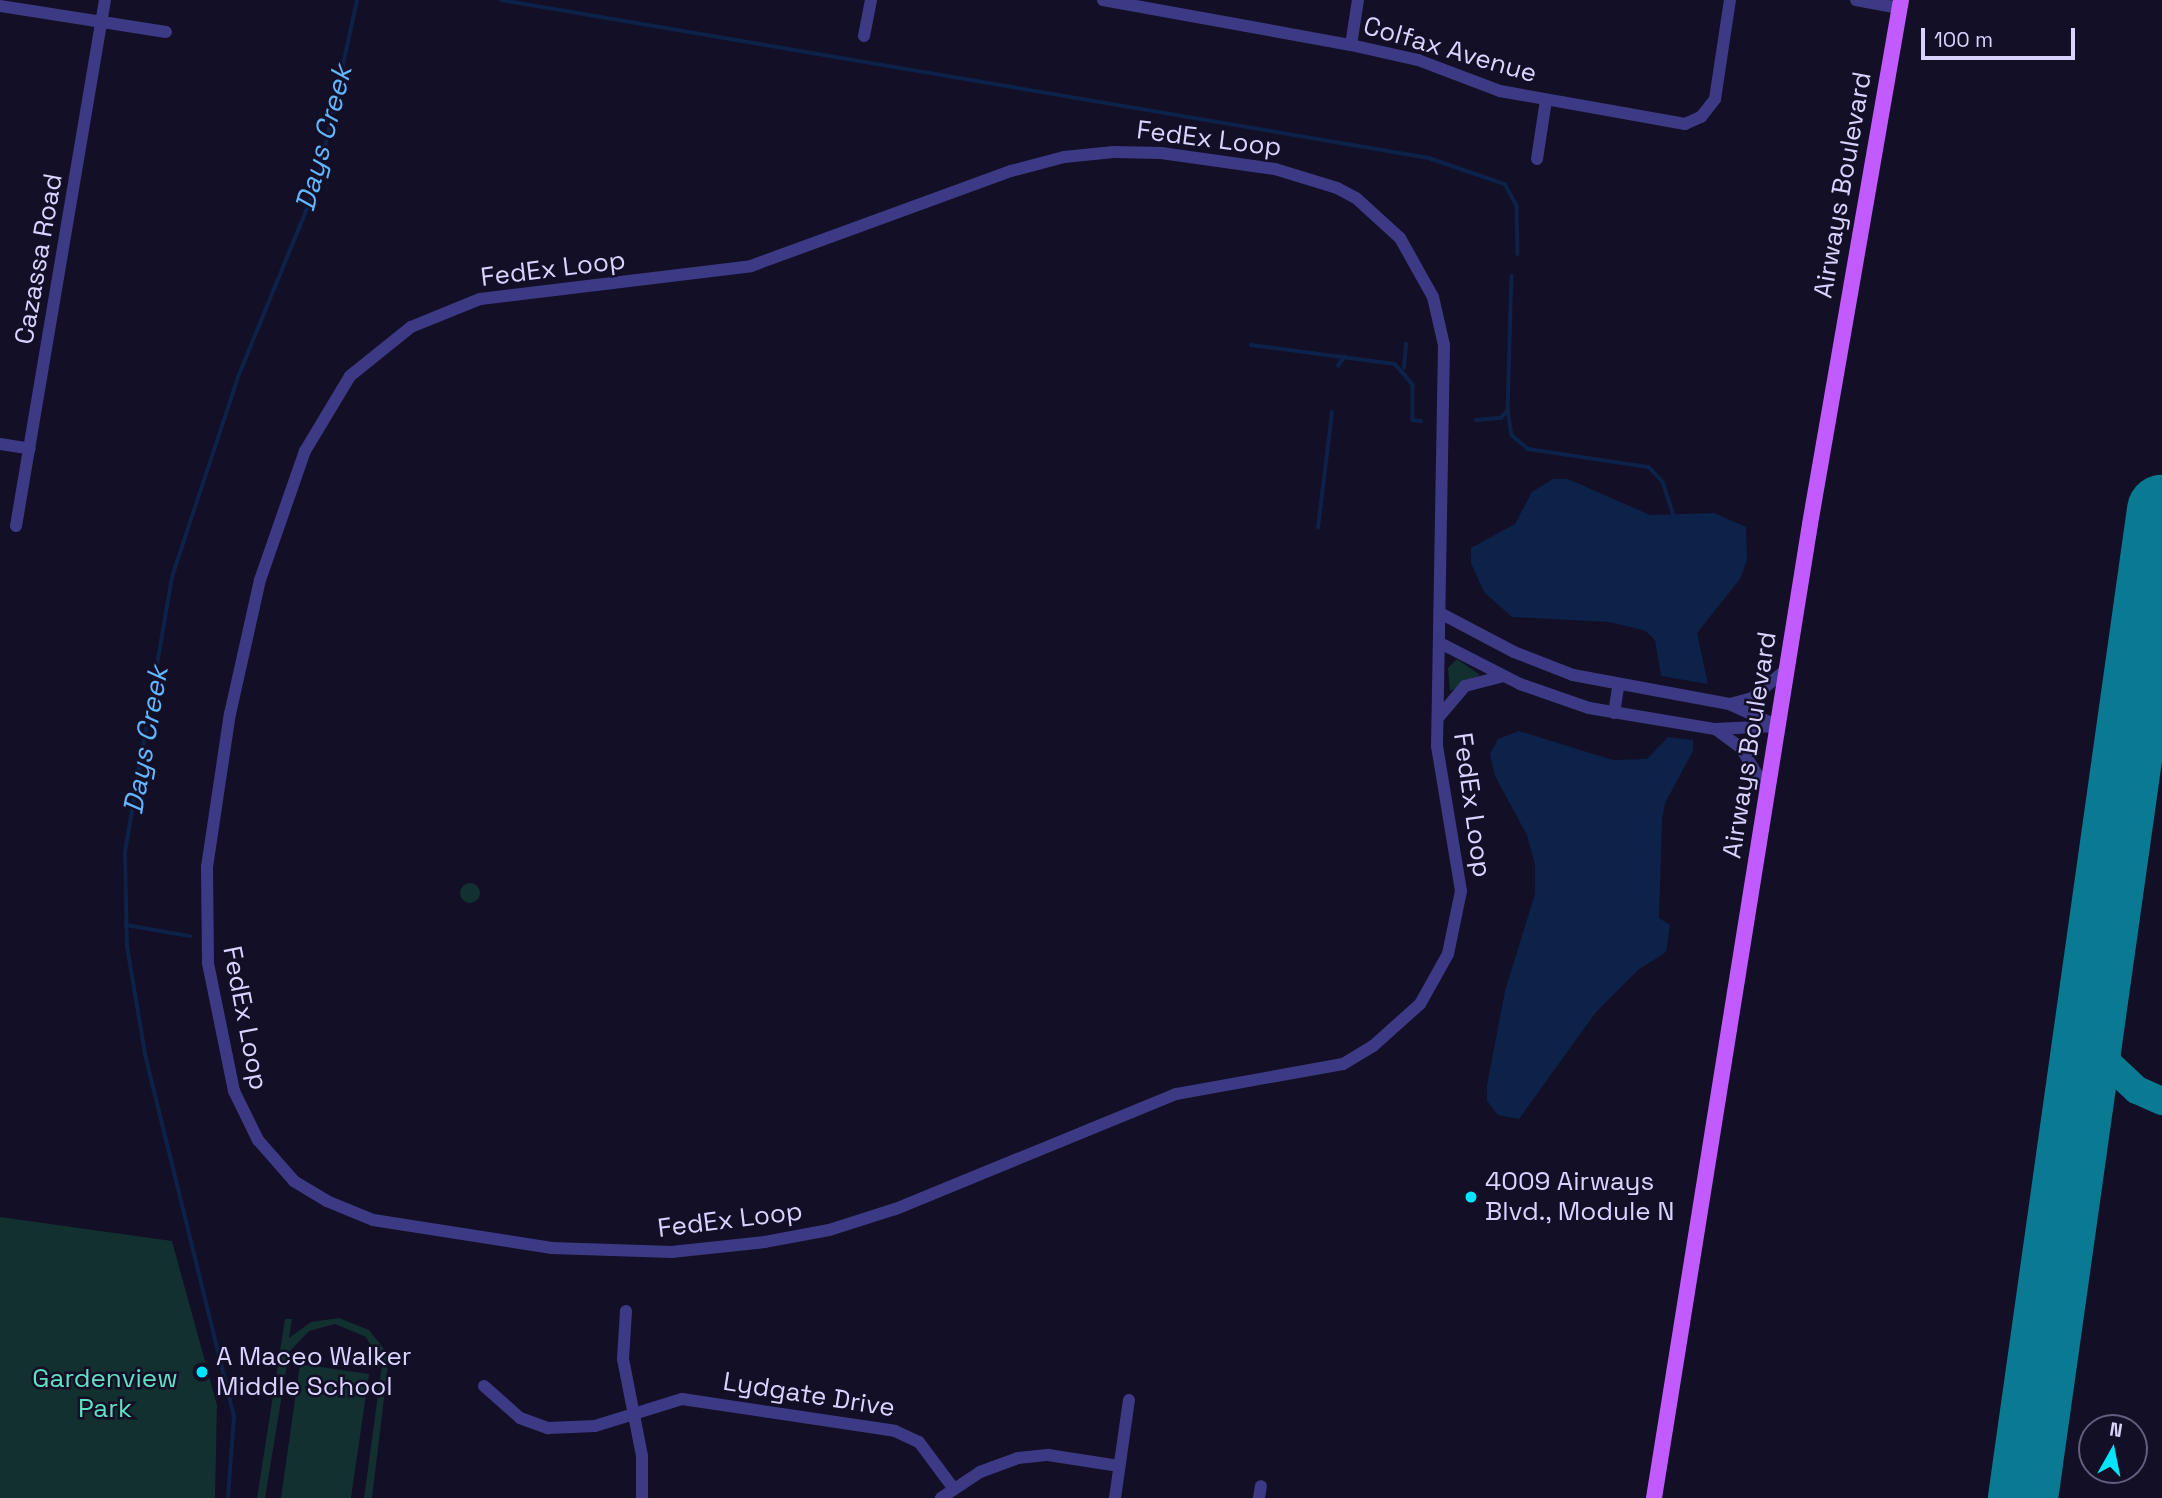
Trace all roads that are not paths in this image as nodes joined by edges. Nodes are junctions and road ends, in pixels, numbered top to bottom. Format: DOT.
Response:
graph roads {
  1 [pos="105,0"];
  2 [pos="871,0"];
  3 [pos="1102,0"];
  4 [pos="1358,0"];
  5 [pos="1730,0"];
  6 [pos="1856,0"];
  7 [pos="1900,4"];
  8 [pos="0,6"];
  9 [pos="102,22"];
  10 [pos="166,32"];
  11 [pos="864,36"];
  12 [pos="1351,45"];
  13 [pos="1546,100"];
  14 [pos="1537,159"];
  15 [pos="0,444"];
  16 [pos="30,449"];
  17 [pos="16,526"];
  18 [pos="1440,613"];
  19 [pos="1440,643"];
  20 [pos="1788,668"];
  21 [pos="1504,676"];
  22 [pos="1618,687"];
  23 [pos="1729,704"];
  24 [pos="1614,713"];
  25 [pos="1438,718"];
  26 [pos="1778,726"];
  27 [pos="1715,729"];
  28 [pos="1767,792"];
  29 [pos="626,1311"];
  30 [pos="484,1386"];
  31 [pos="1129,1400"];
  32 [pos="634,1415"];
  33 [pos="1119,1466"];
  34 [pos="954,1489"];
  35 [pos="642,1498"];
  36 [pos="941,1498"];
  37 [pos="1115,1498"];
  38 [pos="1654,1498"];
  1 -- 9 [label="street, Cazassa Road"];
  2 -- 11 [label="street"];
  3 -- 12 [label="street, Colfax Avenue"];
  4 -- 12 [label="street"];
  5 -- 13 [label="street, Colfax Avenue"];
  6 -- 7 [label="street"];
  7 -- 20 [label="main road, Airways Boulevard"];
  8 -- 9 [label="street"];
  9 -- 10 [label="street"];
  9 -- 16 [label="street, Cazassa Road"];
  12 -- 13 [label="street, Colfax Avenue"];
  13 -- 14 [label="street"];
  15 -- 16 [label="street"];
  16 -- 17 [label="street, Cazassa Road"];
  18 -- 19 [label="street, FedEx Loop"];
  18 -- 22 [label="street"];
  18 -- 25 [label="street, FedEx Loop"];
  19 -- 21 [label="street"];
  19 -- 25 [label="street, FedEx Loop"];
  20 -- 23 [label="street"];
  20 -- 26 [label="main road, Airways Boulevard"];
  21 -- 24 [label="street"];
  21 -- 25 [label="street"];
  22 -- 23 [label="street"];
  22 -- 24 [label="street"];
  23 -- 26 [label="street"];
  24 -- 27 [label="street"];
  26 -- 27 [label="street"];
  26 -- 28 [label="main road, Airways Boulevard"];
  27 -- 28 [label="street"];
  28 -- 38 [label="main road, Airways Boulevard"];
  29 -- 32 [label="street"];
  30 -- 32 [label="street, Lydgate Drive"];
  31 -- 33 [label="street"];
  32 -- 34 [label="street, Lydgate Drive"];
  32 -- 35 [label="street"];
  33 -- 34 [label="street"];
  33 -- 37 [label="street"];
  34 -- 36 [label="street"];
}
